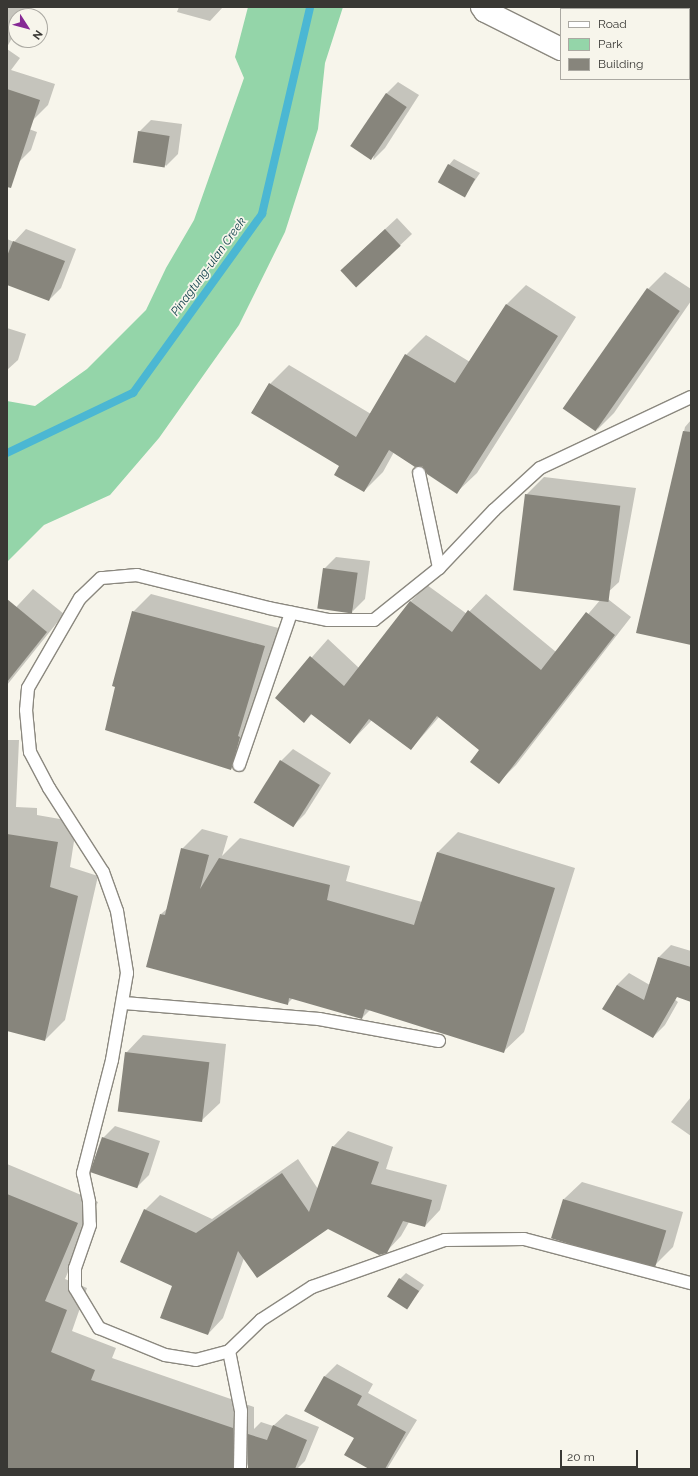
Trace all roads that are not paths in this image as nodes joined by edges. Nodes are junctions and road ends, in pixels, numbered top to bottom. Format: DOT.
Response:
graph roads {
  1 [pos="482,7"];
  2 [pos="560,48"];
  3 [pos="691,397"];
  4 [pos="418,473"];
  5 [pos="439,568"];
  6 [pos="291,613"];
  7 [pos="239,766"];
  8 [pos="124,1003"];
  9 [pos="439,1041"];
  10 [pos="691,1283"];
  11 [pos="229,1351"];
  12 [pos="240,1469"];
  1 -- 2 [label="street"];
  3 -- 5 [label="lane"];
  4 -- 5 [label="lane"];
  5 -- 6 [label="lane"];
  6 -- 7 [label="lane"];
  6 -- 8 [label="lane"];
  8 -- 9 [label="lane"];
  8 -- 11 [label="lane"];
  10 -- 11 [label="lane"];
  11 -- 12 [label="lane"];
}
